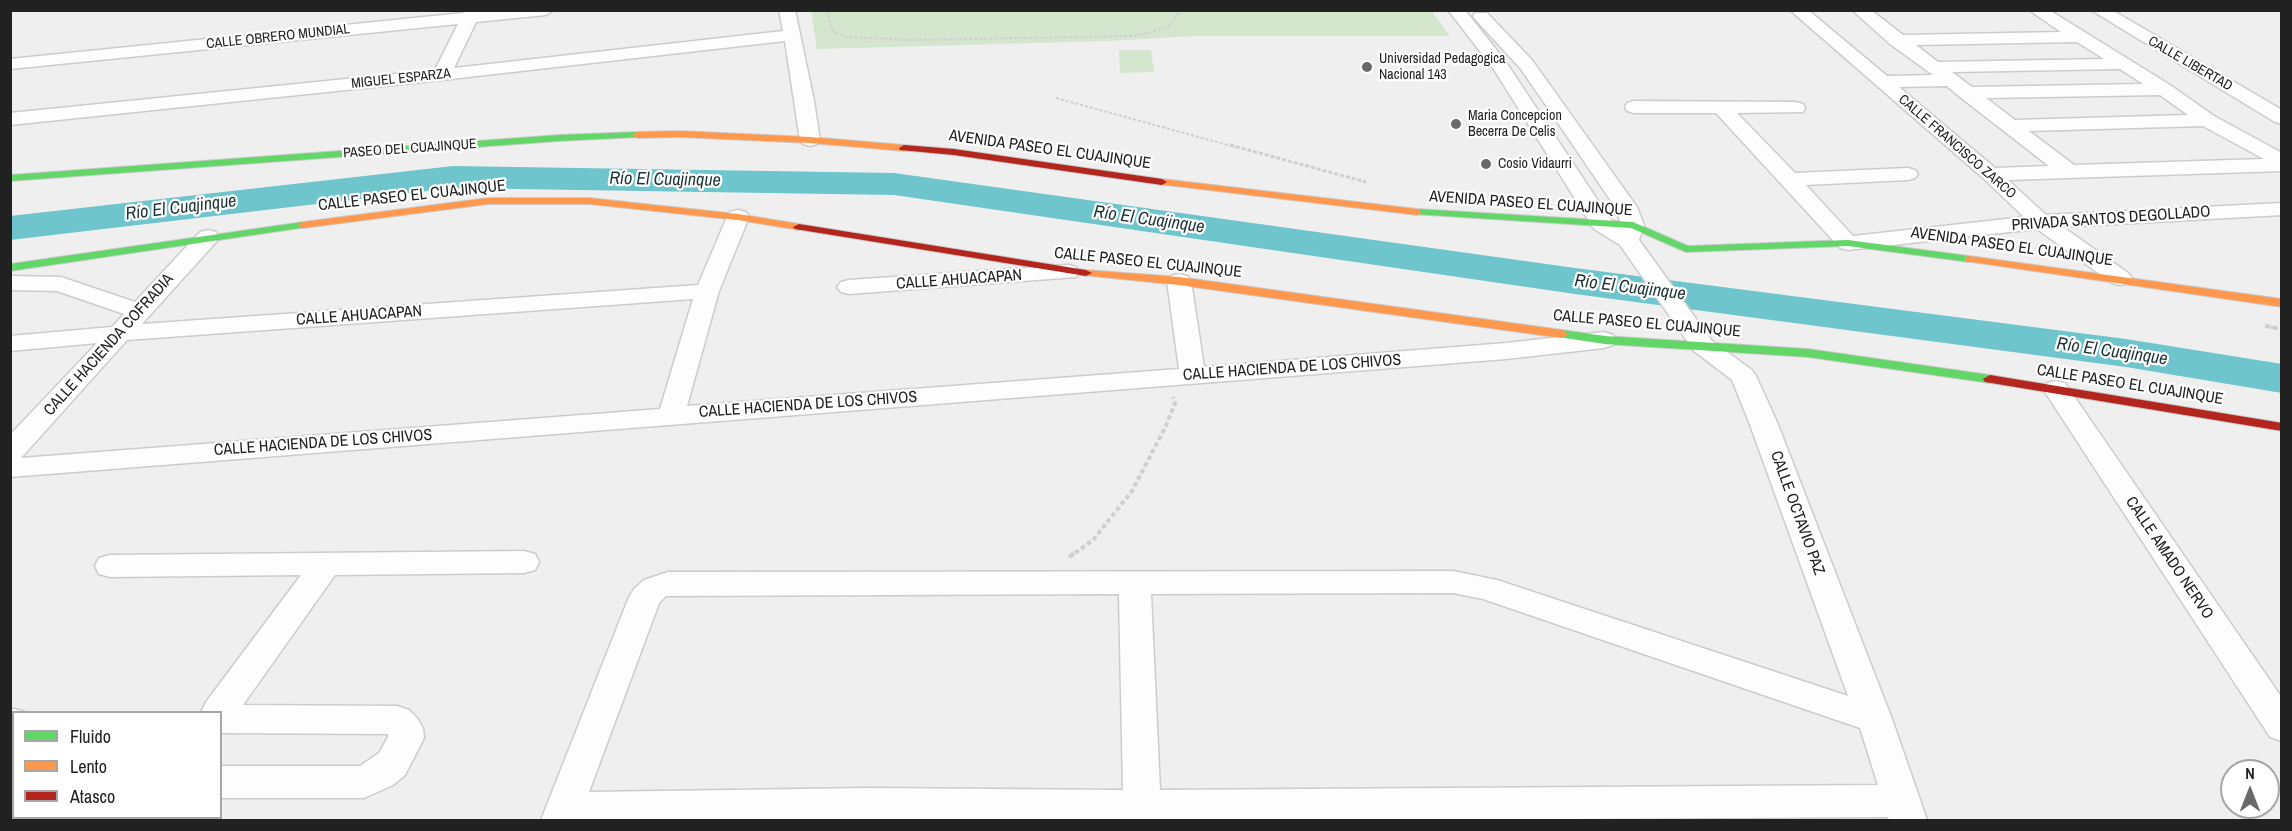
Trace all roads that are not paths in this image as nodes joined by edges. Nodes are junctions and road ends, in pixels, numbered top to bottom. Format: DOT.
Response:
graph roads {
  1 [pos="546,10"];
  2 [pos="787,10"];
  3 [pos="1456,10"];
  4 [pos="1476,10"];
  5 [pos="1798,10"];
  6 [pos="1860,10"];
  7 [pos="2037,10"];
  8 [pos="2099,10"];
  9 [pos="471,14"];
  10 [pos="791,35"];
  11 [pos="2080,37"];
  12 [pos="1896,40"];
  13 [pos="10,64"];
  14 [pos="1526,64"];
  15 [pos="2123,64"];
  16 [pos="1500,66"];
  17 [pos="1933,67"];
  18 [pos="442,75"];
  19 [pos="1951,80"];
  20 [pos="1883,82"];
  21 [pos="2164,89"];
  22 [pos="1967,93"];
  23 [pos="1634,107"];
  24 [pos="1721,107"];
  25 [pos="1796,108"];
  26 [pos="2282,118"];
  27 [pos="10,119"];
  28 [pos="2207,120"];
  29 [pos="2010,126"];
  30 [pos="810,140"];
  31 [pos="2282,163"];
  32 [pos="2070,172"];
  33 [pos="1908,174"];
  34 [pos="1990,174"];
  35 [pos="10,178"];
  36 [pos="1789,180"];
  37 [pos="2282,209"];
  38 [pos="738,217"];
  39 [pos="2041,222"];
  40 [pos="1602,224"];
  41 [pos="1631,233"];
  42 [pos="208,237"];
  43 [pos="1848,243"];
  44 [pos="10,268"];
  45 [pos="1069,272"];
  46 [pos="2120,278"];
  47 [pos="1179,280"];
  48 [pos="10,284"];
  49 [pos="849,287"];
  50 [pos="707,291"];
  51 [pos="2282,303"];
  52 [pos="140,312"];
  53 [pos="122,333"];
  54 [pos="1697,338"];
  55 [pos="1605,339"];
  56 [pos="10,344"];
  57 [pos="1194,375"];
  58 [pos="2055,389"];
  59 [pos="671,416"];
  60 [pos="2282,427"];
  61 [pos="10,453"];
  62 [pos="10,468"];
  63 [pos="524,562"];
  64 [pos="326,564"];
  65 [pos="110,566"];
  66 [pos="1135,584"];
  67 [pos="219,711"];
  68 [pos="222,719"];
  69 [pos="1874,719"];
  70 [pos="2282,727"];
  71 [pos="222,782"];
  72 [pos="1142,806"];
  73 [pos="1905,811"];
  74 [pos="1473,812"];
  75 [pos="562,815"];
  1 -- 9 [label="street, CALLE OBRERO MUNDIAL"];
  2 -- 10 [label="street"];
  3 -- 16 [label="street"];
  4 -- 14 [label="street"];
  5 -- 20 [label="street, CALLE FRANCISCO ZARCO"];
  6 -- 12 [label="street"];
  7 -- 11 [label="street"];
  8 -- 26 [label="street, CALLE LIBERTAD"];
  9 -- 13 [label="street, CALLE OBRERO MUNDIAL"];
  9 -- 18 [label="street"];
  10 -- 18 [label="street, MIGUEL ESPARZA"];
  10 -- 30 [label="street"];
  11 -- 12 [label="street"];
  11 -- 15 [label="street"];
  12 -- 17 [label="street"];
  14 -- 16 [label="street"];
  14 -- 41 [label="street"];
  15 -- 17 [label="street"];
  15 -- 21 [label="street"];
  16 -- 40 [label="street"];
  17 -- 19 [label="street"];
  18 -- 27 [label="street, MIGUEL ESPARZA"];
  19 -- 20 [label="street"];
  19 -- 22 [label="street"];
  20 -- 34 [label="street, CALLE FRANCISCO ZARCO"];
  21 -- 22 [label="street"];
  21 -- 28 [label="street"];
  22 -- 29 [label="street"];
  23 -- 24 [label="street"];
  24 -- 25 [label="street"];
  24 -- 36 [label="street"];
  28 -- 29 [label="street"];
  28 -- 31 [label="street"];
  29 -- 32 [label="street"];
  30 -- 35 [label="street, PASEO DEL CUAJINQUE"];
  30 -- 40 [label="street, AVENIDA PASEO EL CUAJINQUE"];
  31 -- 32 [label="street"];
  32 -- 34 [label="street"];
  33 -- 36 [label="street"];
  34 -- 39 [label="street, CALLE FRANCISCO ZARCO"];
  36 -- 43 [label="street"];
  37 -- 39 [label="street, PRIVADA SANTOS DEGOLLADO"];
  38 -- 42 [label="street, CALLE PASEO EL CUAJINQUE"];
  38 -- 45 [label="street, CALLE PASEO EL CUAJINQUE"];
  38 -- 50 [label="street"];
  39 -- 43 [label="street, PRIVADA SANTOS DEGOLLADO"];
  39 -- 46 [label="street, CALLE FRANCISCO ZARCO"];
  40 -- 41 [label="street, CALLE OCTAVIO PAZ"];
  41 -- 43 [label="street, AVENIDA PASEO EL CUAJINQUE"];
  41 -- 54 [label="street, CALLE OCTAVIO PAZ"];
  42 -- 44 [label="street, CALLE PASEO EL CUAJINQUE"];
  42 -- 52 [label="street, CALLE HACIENDA COFRADIA"];
  43 -- 46 [label="street, AVENIDA PASEO EL CUAJINQUE"];
  45 -- 47 [label="street, CALLE PASEO EL CUAJINQUE"];
  45 -- 49 [label="street, CALLE AHUACAPAN"];
  46 -- 51 [label="street, AVENIDA PASEO EL CUAJINQUE"];
  47 -- 55 [label="street, CALLE PASEO EL CUAJINQUE"];
  47 -- 57 [label="street"];
  48 -- 52 [label="street"];
  50 -- 53 [label="street, CALLE AHUACAPAN"];
  50 -- 59 [label="street"];
  52 -- 53 [label="street, CALLE HACIENDA COFRADIA"];
  53 -- 56 [label="street, CALLE AHUACAPAN"];
  53 -- 61 [label="street, CALLE HACIENDA COFRADIA"];
  54 -- 55 [label="street, CALLE PASEO EL CUAJINQUE"];
  54 -- 58 [label="street, CALLE PASEO EL CUAJINQUE"];
  54 -- 69 [label="street, CALLE OCTAVIO PAZ"];
  55 -- 57 [label="street, CALLE HACIENDA DE LOS CHIVOS"];
  57 -- 59 [label="street, CALLE HACIENDA DE LOS CHIVOS"];
  58 -- 60 [label="street, CALLE PASEO EL CUAJINQUE"];
  58 -- 70 [label="street, CALLE AMADO NERVO"];
  59 -- 62 [label="street, CALLE HACIENDA DE LOS CHIVOS"];
  63 -- 64 [label="street"];
  64 -- 65 [label="street"];
  64 -- 67 [label="street"];
  66 -- 69 [label="street"];
  66 -- 72 [label="street"];
  66 -- 75 [label="street"];
  68 -- 71 [label="street"];
  69 -- 73 [label="street, CALLE OCTAVIO PAZ"];
  72 -- 74 [label="street"];
  72 -- 75 [label="street"];
  73 -- 74 [label="street"];
}
